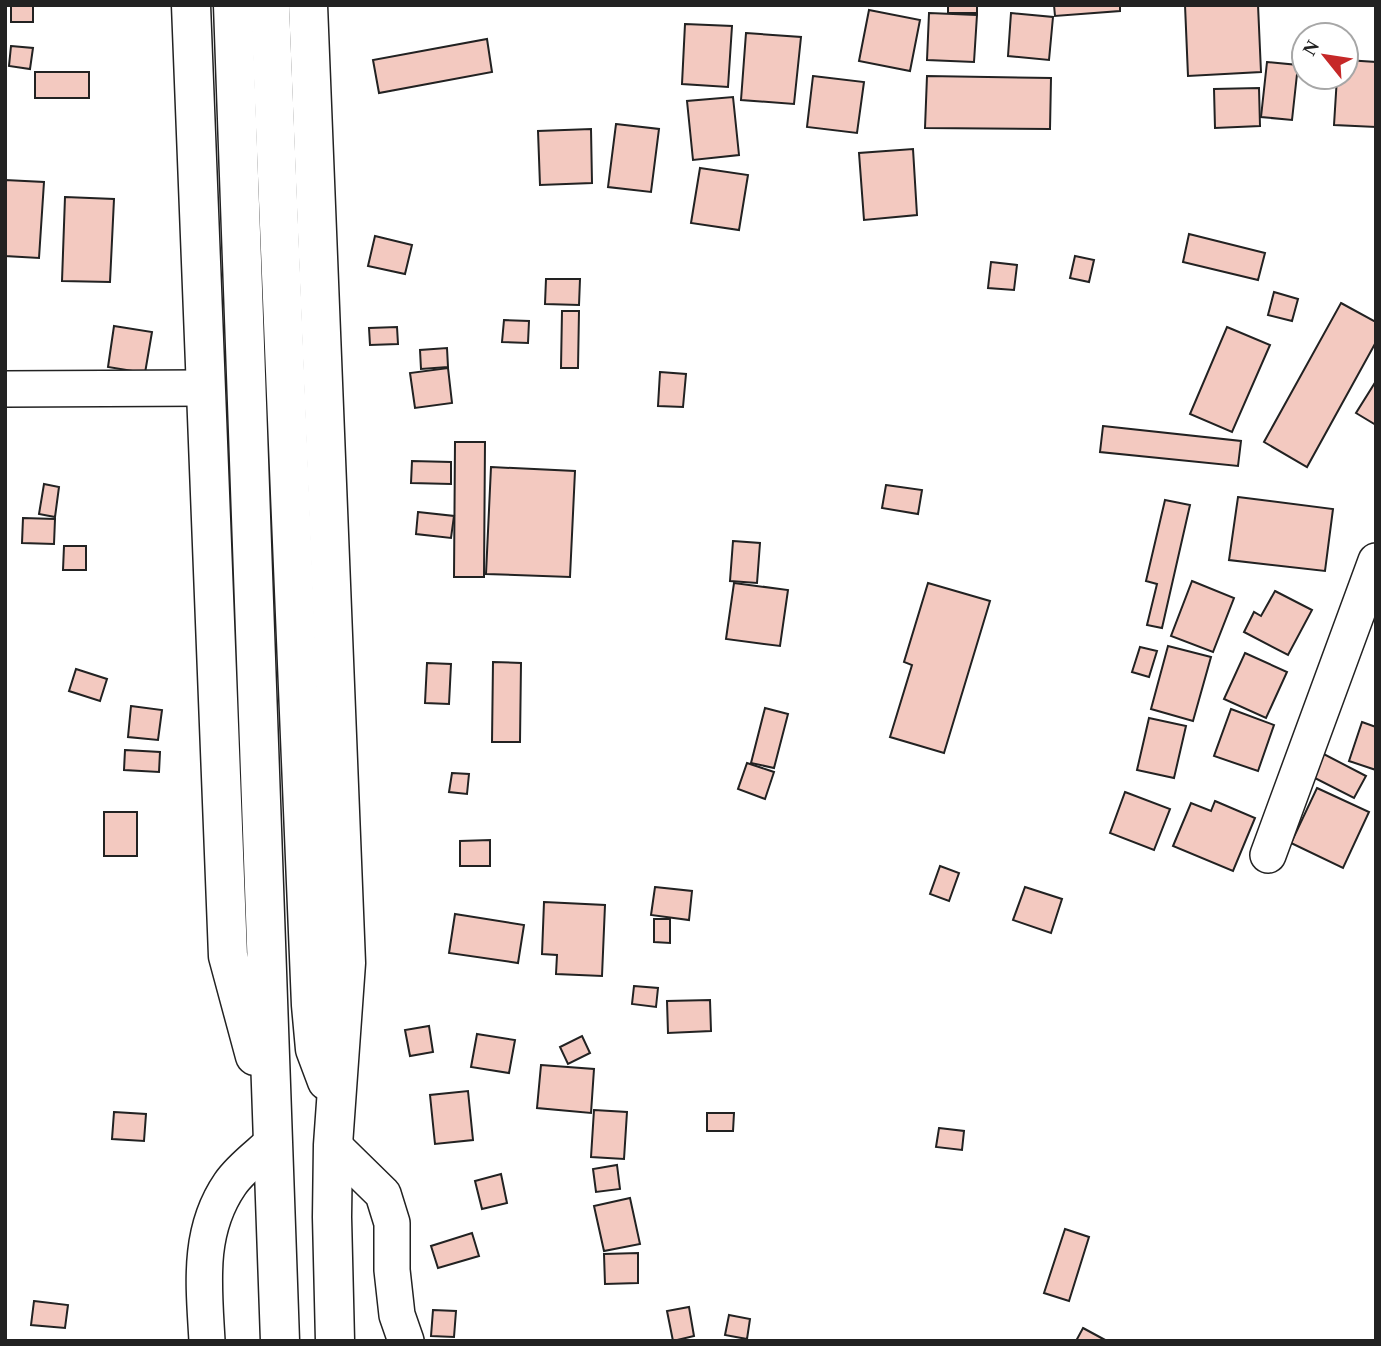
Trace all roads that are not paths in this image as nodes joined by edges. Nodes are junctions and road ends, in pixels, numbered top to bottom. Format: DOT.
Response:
graph roads {
  1 [pos="191,5"];
  2 [pos="233,5"];
  3 [pos="270,5"];
  4 [pos="308,5"];
  5 [pos="204,388"];
  6 [pos="5,389"];
  7 [pos="1376,561"];
  8 [pos="1268,855"];
  9 [pos="335,1102"];
  10 [pos="271,1126"];
  11 [pos="333,1146"];
  12 [pos="207,1341"];
  13 [pos="280,1341"];
  14 [pos="335,1341"];
  15 [pos="406,1341"];
  1 -- 5 [label="highway"];
  2 -- 10 [label="highway"];
  3 -- 9 [label="highway"];
  4 -- 9 [label="highway"];
  5 -- 6 [label="street"];
  5 -- 10 [label="highway"];
  7 -- 8 [label="street"];
  9 -- 11 [label="highway"];
  10 -- 12 [label="street"];
  10 -- 13 [label="highway"];
  11 -- 14 [label="highway"];
  11 -- 15 [label="street"];
}
